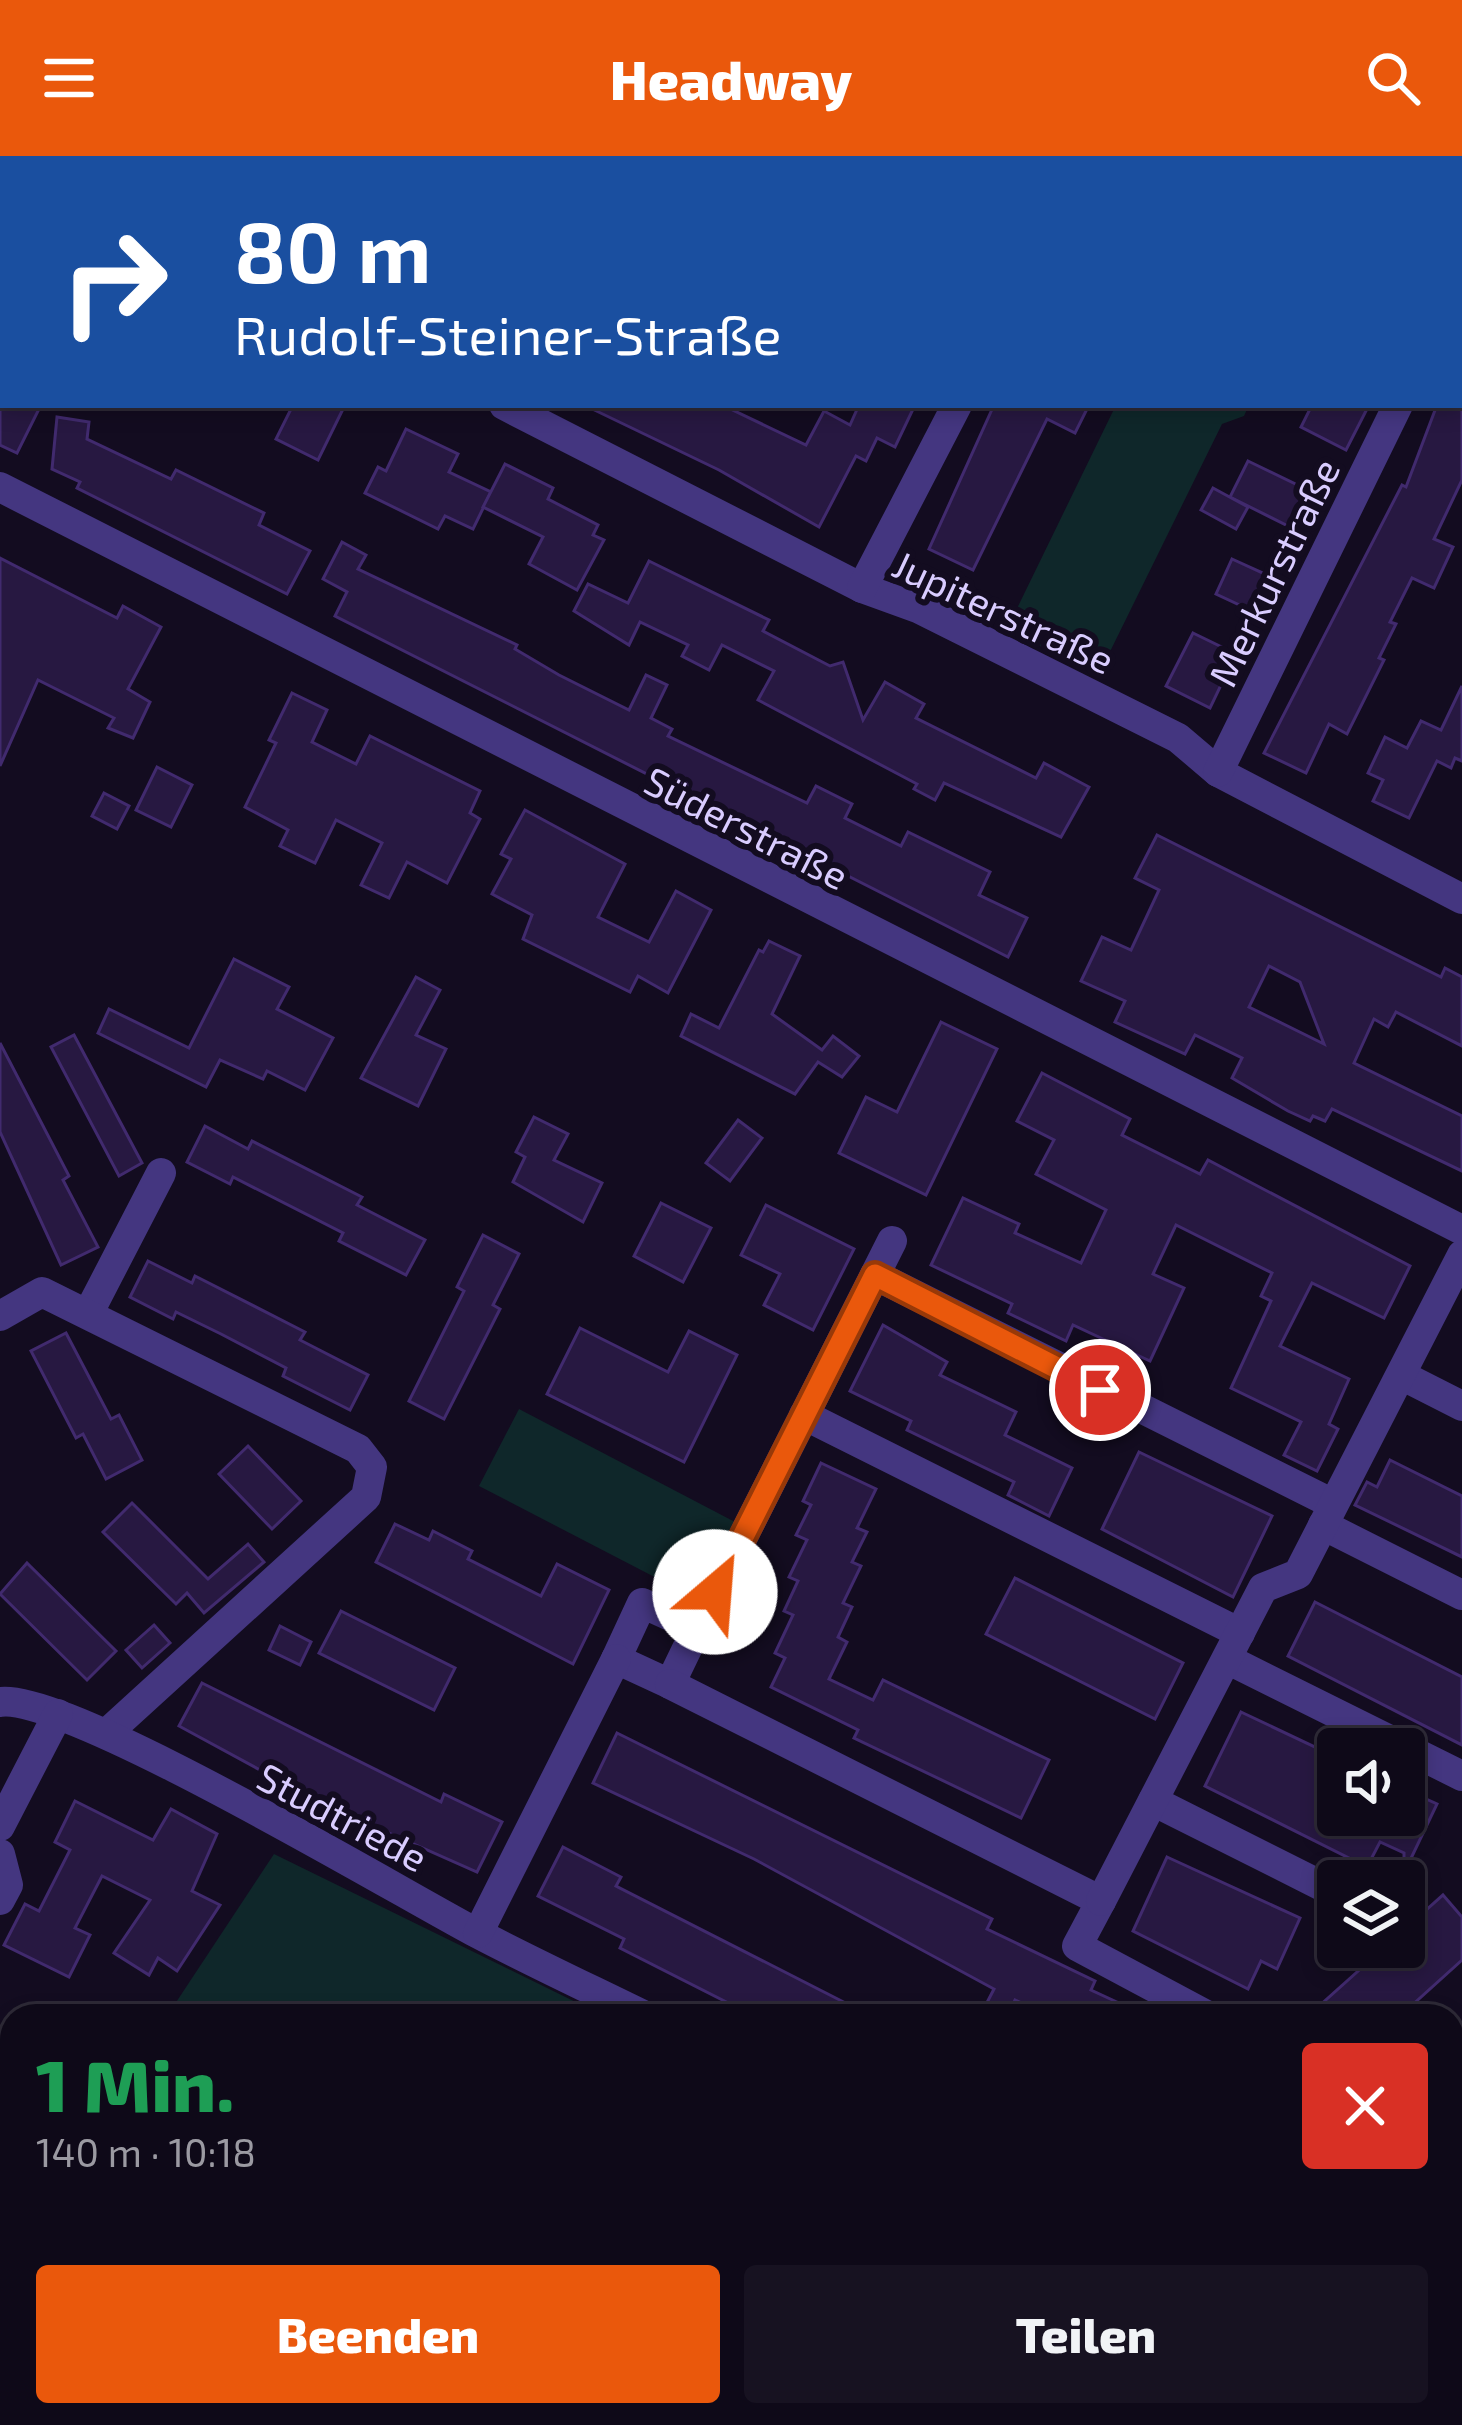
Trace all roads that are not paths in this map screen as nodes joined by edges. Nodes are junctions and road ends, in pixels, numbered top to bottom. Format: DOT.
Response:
graph roads {
  1 [pos="510,408"];
  2 [pos="954,408"];
  3 [pos="1397,408"];
  4 [pos="0,487"];
  5 [pos="862,588"];
  6 [pos="1218,772"];
  7 [pos="1462,899"];
  8 [pos="161,1173"];
  9 [pos="1462,1230"];
  10 [pos="892,1240"];
  11 [pos="1462,1255"];
  12 [pos="875,1275"];
  13 [pos="88,1314"];
  14 [pos="0,1316"];
  15 [pos="1401,1375"];
  16 [pos="1462,1406"];
  17 [pos="804,1415"];
  18 [pos="1328,1515"];
  19 [pos="1462,1595"];
  20 [pos="697,1628"];
  21 [pos="1233,1646"];
  22 [pos="616,1660"];
  23 [pos="670,1684"];
  24 [pos="0,1702"];
  25 [pos="58,1714"];
  26 [pos="106,1733"];
  27 [pos="1462,1776"];
  28 [pos="1153,1801"];
  29 [pos="0,1826"];
  30 [pos="0,1855"];
  31 [pos="1317,1883"];
  32 [pos="0,1900"];
  33 [pos="1101,1900"];
  34 [pos="478,1933"];
  35 [pos="621,2004"];
  36 [pos="1186,2004"];
  1 -- 5 [label="street, Jupiterstraße"];
  2 -- 5 [label="street"];
  3 -- 6 [label="street, Merkurstraße"];
  4 -- 9 [label="street, Süderstraße"];
  5 -- 6 [label="street, Jupiterstraße"];
  6 -- 7 [label="street, Jupiterstraße"];
  8 -- 13 [label="street"];
  10 -- 12 [label="street"];
  11 -- 15 [label="street"];
  12 -- 17 [label="street"];
  12 -- 18 [label="street"];
  13 -- 14 [label="street"];
  13 -- 26 [label="street"];
  15 -- 16 [label="street"];
  15 -- 18 [label="street"];
  17 -- 20 [label="street"];
  17 -- 21 [label="street"];
  18 -- 19 [label="street"];
  18 -- 21 [label="street"];
  20 -- 22 [label="street"];
  20 -- 23 [label="street"];
  21 -- 27 [label="street"];
  21 -- 28 [label="street"];
  22 -- 23 [label="street"];
  22 -- 34 [label="street"];
  23 -- 33 [label="street"];
  24 -- 25 [label="street, Studtriede"];
  25 -- 26 [label="street, Studtriede"];
  25 -- 29 [label="street"];
  26 -- 34 [label="street, Studtriede"];
  28 -- 31 [label="street"];
  28 -- 33 [label="street"];
  30 -- 32 [label="street"];
  33 -- 36 [label="street"];
  34 -- 35 [label="street, Studtriede"];
}
